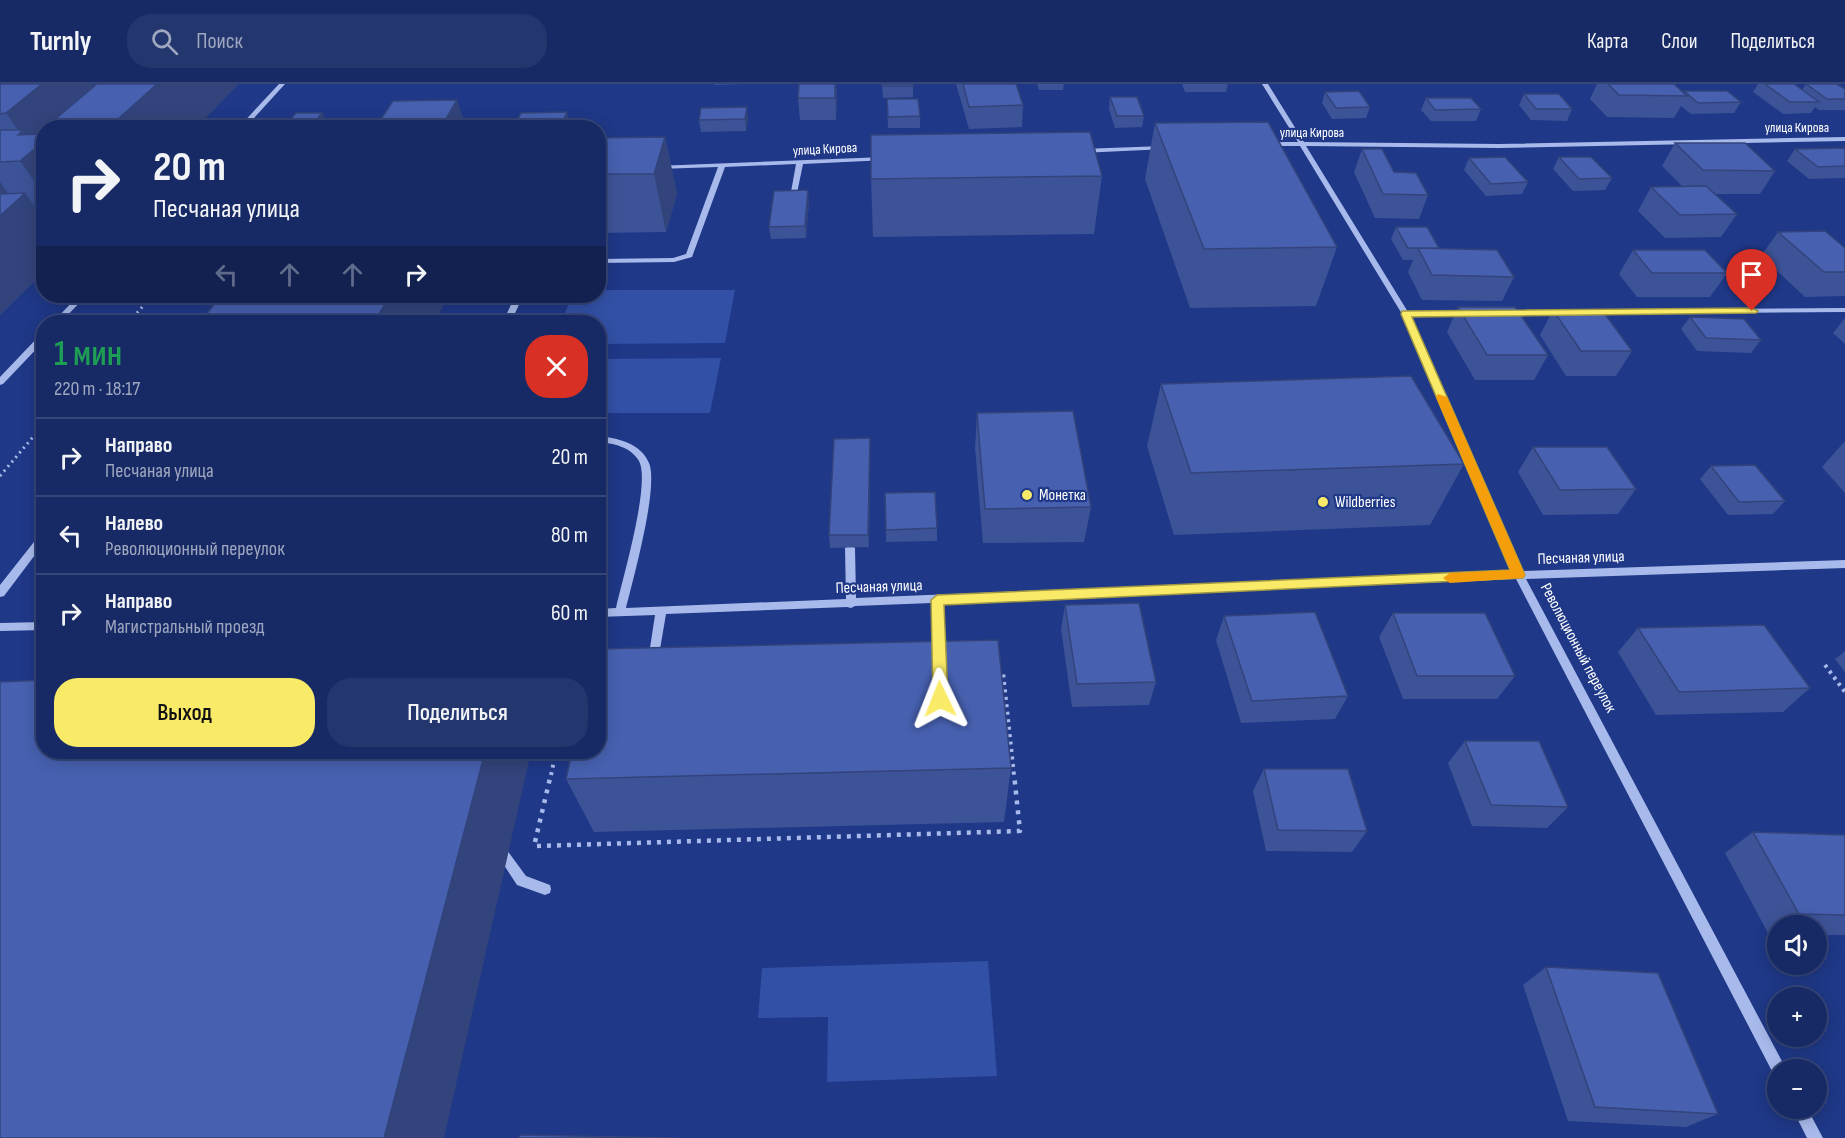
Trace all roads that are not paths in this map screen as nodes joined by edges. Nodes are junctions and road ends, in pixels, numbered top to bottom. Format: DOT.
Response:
graph roads {
  1 [pos="282,84"];
  2 [pos="1265,84"];
  3 [pos="248,120"];
  4 [pos="1845,139"];
  5 [pos="1302,143"];
  6 [pos="1255,145"];
  7 [pos="1171,148"];
  8 [pos="1076,151"];
  9 [pos="898,158"];
  10 [pos="800,162"];
  11 [pos="722,166"];
  12 [pos="655,167"];
  13 [pos="792,203"];
  14 [pos="606,261"];
  15 [pos="75,303"];
  16 [pos="1845,310"];
  17 [pos="1572,312"];
  18 [pos="1584,312"];
  19 [pos="1477,313"];
  20 [pos="1501,313"];
  21 [pos="1406,314"];
  22 [pos="64,315"];
  23 [pos="36,344"];
  24 [pos="0,382"];
  25 [pos="606,440"];
  26 [pos="36,546"];
  27 [pos="850,548"];
  28 [pos="1845,564"];
  29 [pos="1519,575"];
  30 [pos="0,593"];
  31 [pos="937,600"];
  32 [pos="851,604"];
  33 [pos="661,611"];
  34 [pos="606,613"];
  35 [pos="620,613"];
  36 [pos="36,626"];
  37 [pos="0,627"];
  38 [pos="939,663"];
  39 [pos="652,669"];
  40 [pos="490,837"];
  41 [pos="545,888"];
  42 [pos="1773,1059"];
  43 [pos="1805,1119"];
  44 [pos="1815,1138"];
  1 -- 3 [label="street"];
  2 -- 5 [label="street, Революционный переулок"];
  4 -- 5 [label="street, улица Кирова"];
  5 -- 6 [label="street, улица Кирова"];
  5 -- 21 [label="street, Революционный переулок"];
  7 -- 8 [label="street"];
  9 -- 10 [label="street, улица Кирова"];
  10 -- 11 [label="street, улица Кирова"];
  10 -- 13 [label="street"];
  11 -- 12 [label="street, улица Кирова"];
  11 -- 14 [label="street"];
  15 -- 22 [label="street"];
  16 -- 18 [label="street"];
  17 -- 20 [label="street"];
  19 -- 21 [label="street"];
  21 -- 29 [label="street, Революционный переулок"];
  23 -- 24 [label="street"];
  25 -- 35 [label="street"];
  26 -- 30 [label="street"];
  27 -- 32 [label="street"];
  28 -- 29 [label="street, Песчаная улица"];
  29 -- 31 [label="street, Песчаная улица"];
  29 -- 42 [label="street, Революционный переулок"];
  31 -- 32 [label="street, Песчаная улица"];
  31 -- 38 [label="street"];
  32 -- 33 [label="street, Песчаная улица"];
  33 -- 35 [label="street, Песчаная улица"];
  33 -- 39 [label="street"];
  34 -- 35 [label="street, Песчаная улица"];
  36 -- 37 [label="street"];
  40 -- 41 [label="street"];
  43 -- 44 [label="street"];
}
